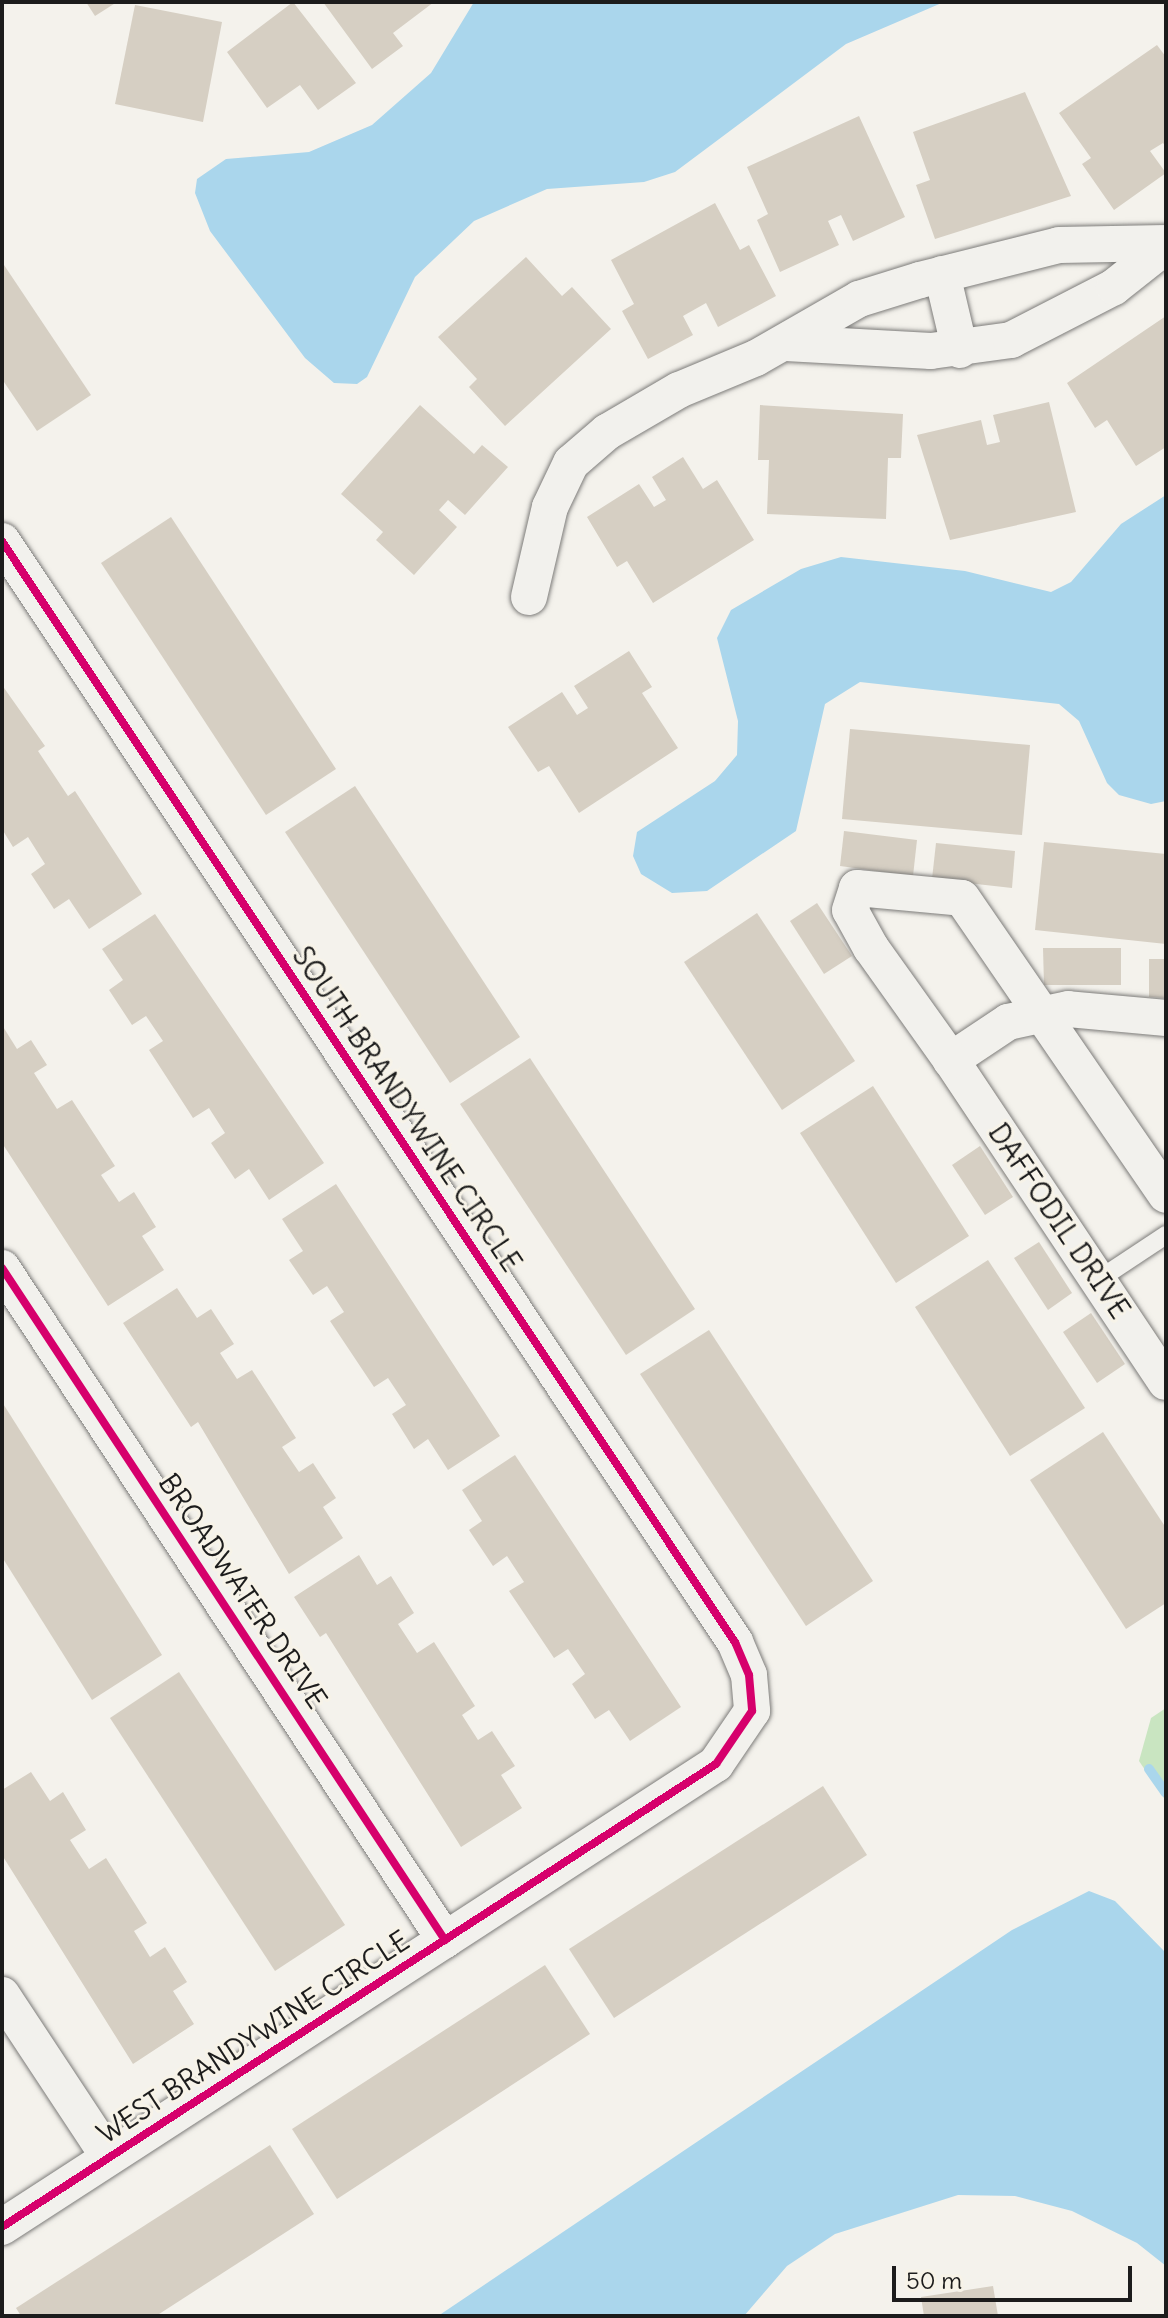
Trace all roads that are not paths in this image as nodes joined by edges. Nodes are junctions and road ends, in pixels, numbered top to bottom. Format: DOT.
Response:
graph roads {
  1 [pos="1166,244"];
  2 [pos="942,274"];
  3 [pos="784,343"];
  4 [pos="960,350"];
  5 [pos="3,546"];
  6 [pos="529,597"];
  7 [pos="1044,1014"];
  8 [pos="1166,1018"];
  9 [pos="951,1060"];
  10 [pos="1166,1195"];
  11 [pos="1166,1235"];
  12 [pos="2,1268"];
  13 [pos="1098,1280"];
  14 [pos="1166,1382"];
  15 [pos="752,1711"];
  16 [pos="445,1940"];
  17 [pos="2,1995"];
  18 [pos="108,2156"];
  19 [pos="2,2227"];
  1 -- 2 [label="street"];
  1 -- 4 [label="street"];
  2 -- 3 [label="street"];
  2 -- 4 [label="street"];
  3 -- 4 [label="street"];
  3 -- 6 [label="street"];
  5 -- 15 [label="street, SOUTH BRANDYWINE CIRCLE"];
  7 -- 8 [label="street"];
  7 -- 9 [label="street"];
  7 -- 9 [label="street, DAFFODIL DRIVE"];
  7 -- 10 [label="street, DAFFODIL DRIVE"];
  9 -- 13 [label="street, DAFFODIL DRIVE"];
  11 -- 13 [label="lane"];
  12 -- 16 [label="street, BROADWATER DRIVE"];
  13 -- 14 [label="street, DAFFODIL DRIVE"];
  15 -- 16 [label="street, WEST BRANDYWINE CIRCLE"];
  16 -- 18 [label="street, WEST BRANDYWINE CIRCLE"];
  17 -- 18 [label="street"];
  18 -- 19 [label="street, WEST BRANDYWINE CIRCLE"];
}
